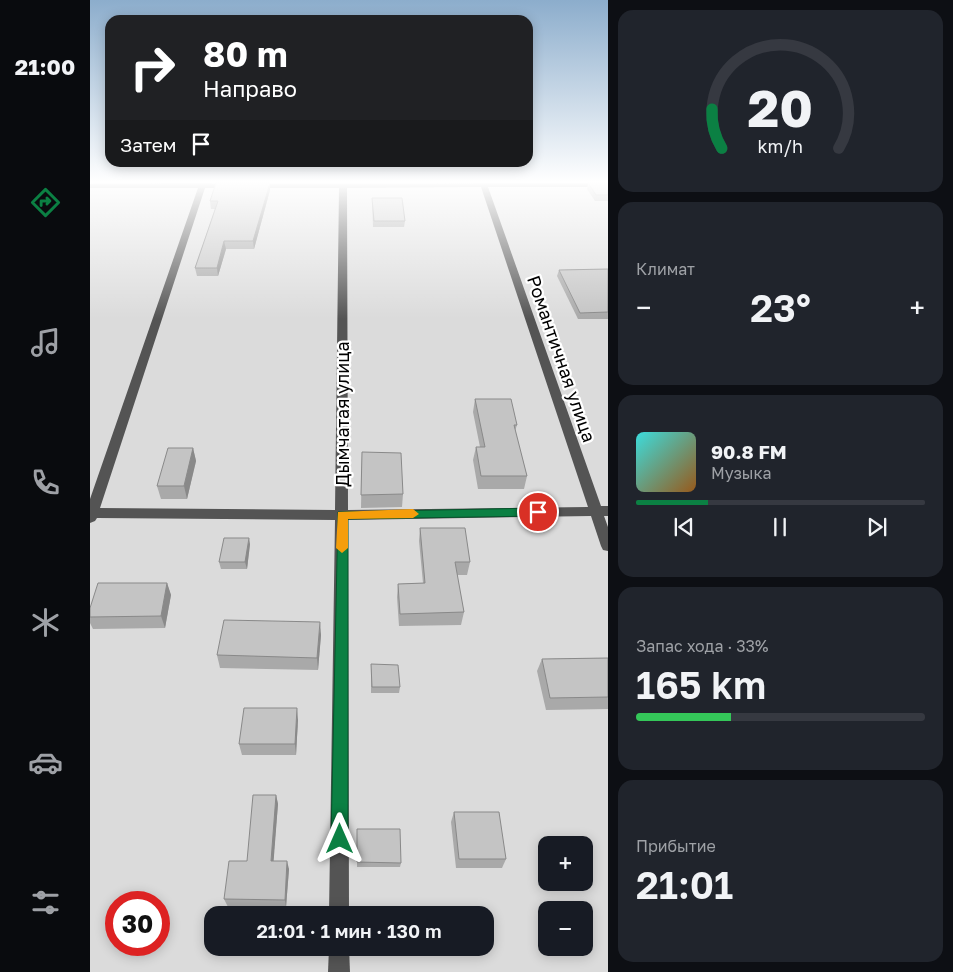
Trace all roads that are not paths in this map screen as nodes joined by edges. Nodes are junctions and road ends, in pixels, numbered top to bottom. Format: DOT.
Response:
graph roads {
  1 [pos="187,228"];
  2 [pos="343,228"];
  3 [pos="499,228"];
  4 [pos="602,511"];
  5 [pos="91,515"];
  6 [pos="342,515"];
  7 [pos="608,546"];
  8 [pos="339,906"];
  9 [pos="339,956"];
  10 [pos="339,972"];
  1 -- 5 [label="street"];
  2 -- 6 [label="street, Дымчатая улица"];
  3 -- 4 [label="street, Романтичная улица"];
  4 -- 6 [label="street"];
  4 -- 7 [label="street, Романтичная улица"];
  5 -- 6 [label="street"];
  6 -- 8 [label="street, Дымчатая улица"];
  9 -- 10 [label="street"];
}
